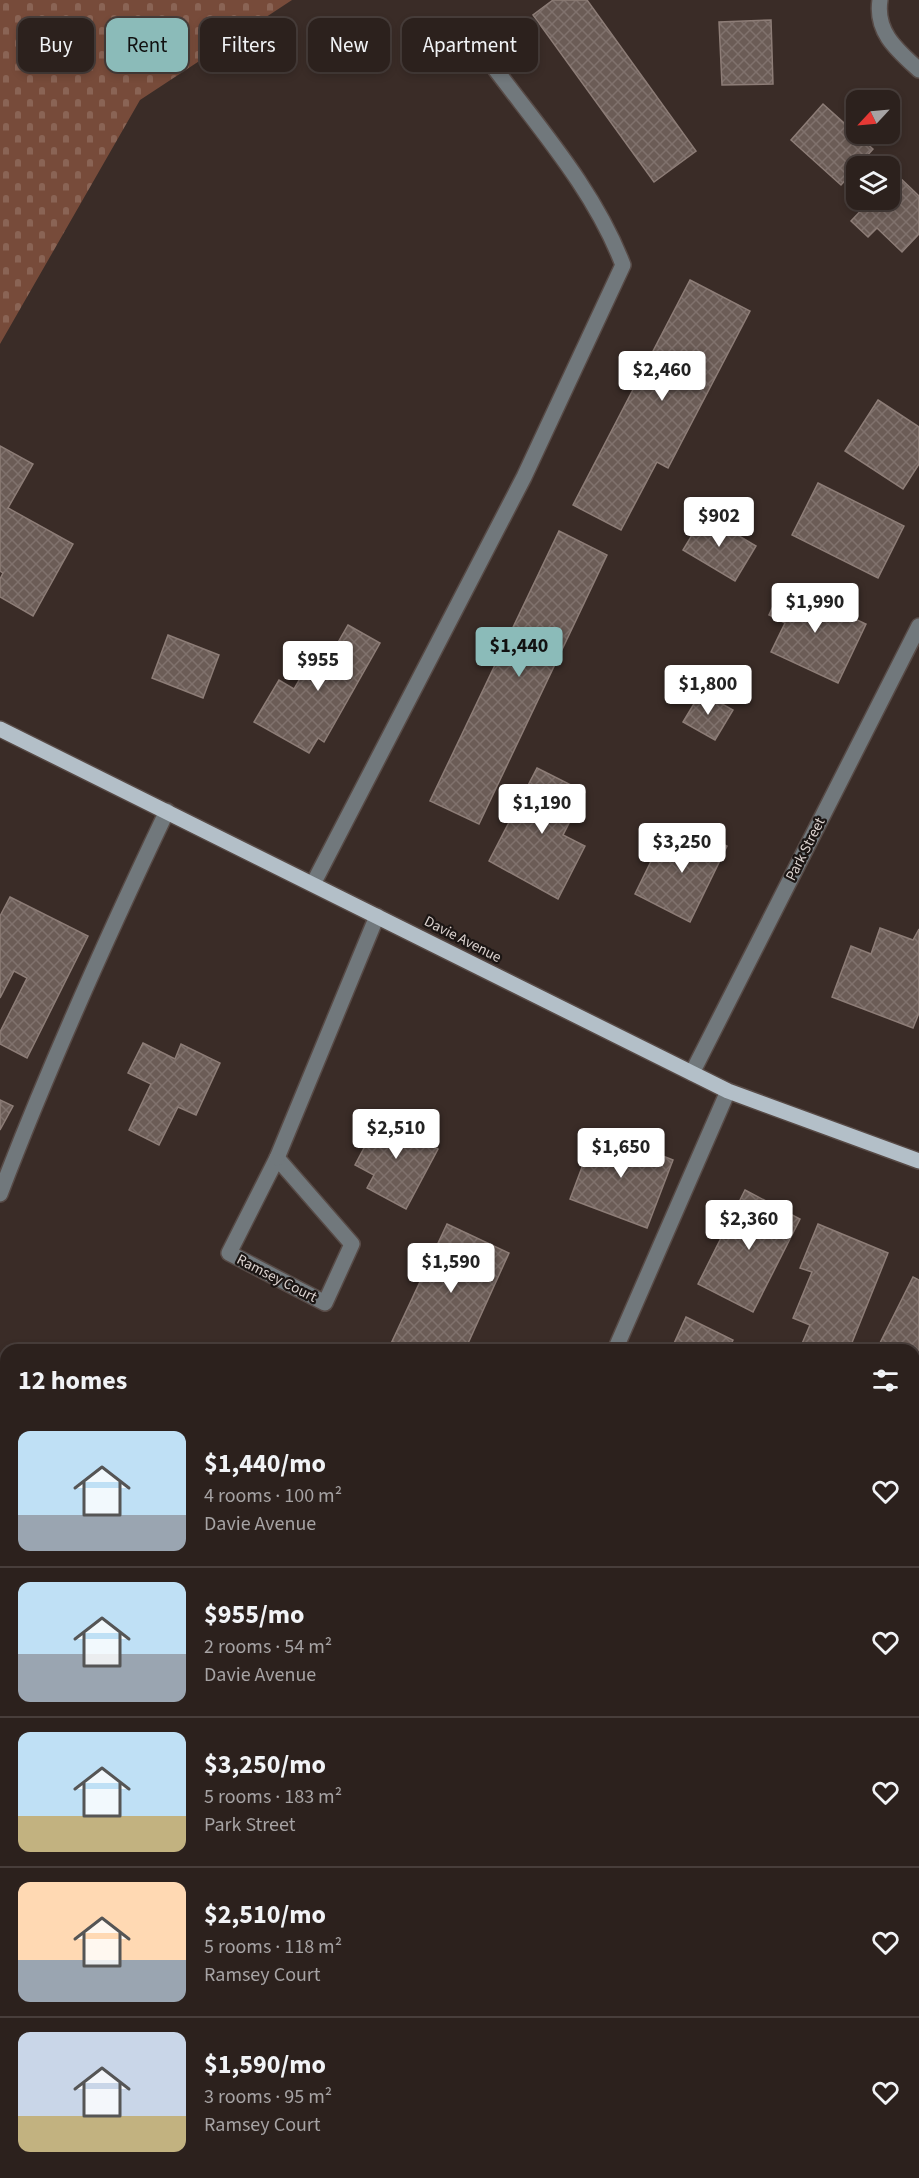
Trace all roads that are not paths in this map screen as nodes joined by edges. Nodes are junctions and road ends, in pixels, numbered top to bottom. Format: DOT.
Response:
graph roads {
  1 [pos="880,0"];
  2 [pos="919,69"];
  3 [pos="497,72"];
  4 [pos="919,626"];
  5 [pos="0,729"];
  6 [pos="167,812"];
  7 [pos="313,884"];
  8 [pos="377,916"];
  9 [pos="692,1073"];
  10 [pos="728,1090"];
  11 [pos="278,1158"];
  12 [pos="919,1161"];
  13 [pos="0,1194"];
  14 [pos="618,1344"];
  1 -- 2 [label="street"];
  3 -- 7 [label="street"];
  4 -- 9 [label="street, Park Street"];
  5 -- 6 [label="main road, Davie Avenue"];
  6 -- 7 [label="main road, Davie Avenue"];
  6 -- 13 [label="street"];
  7 -- 8 [label="main road, Davie Avenue"];
  8 -- 9 [label="main road, Davie Avenue"];
  8 -- 11 [label="street, Ramsey Court"];
  9 -- 10 [label="main road, Davie Avenue"];
  10 -- 12 [label="main road, Davie Avenue"];
  10 -- 14 [label="street"];
  11 -- 11 [label="street, Ramsey Court"];
}
